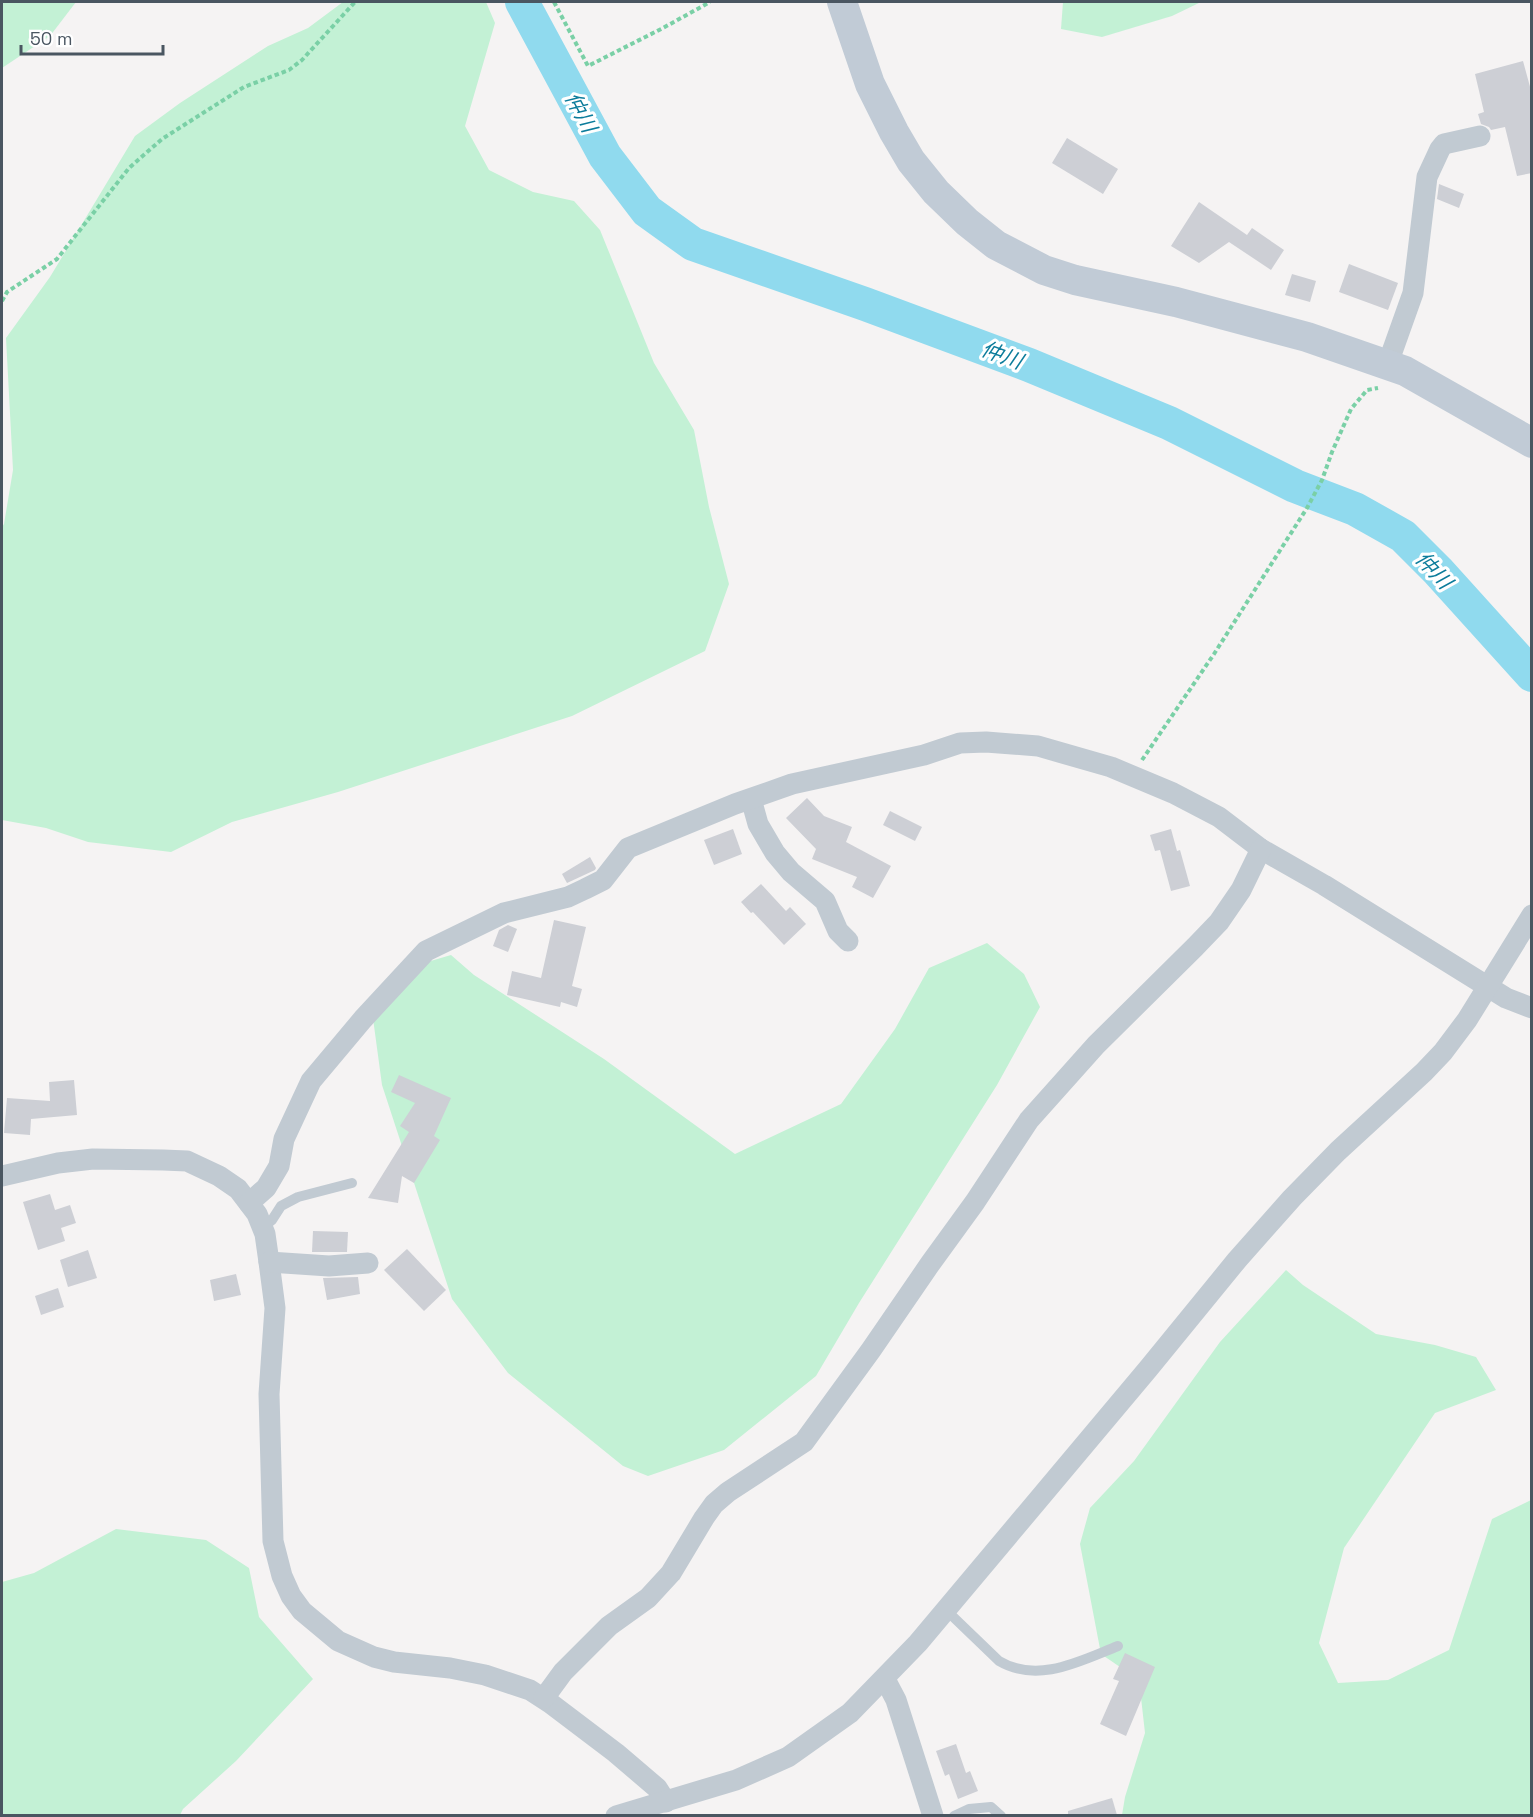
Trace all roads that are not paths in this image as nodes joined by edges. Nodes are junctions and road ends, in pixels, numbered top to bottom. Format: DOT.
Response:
graph roads {
  1 [pos="842,2"];
  2 [pos="1480,136"];
  3 [pos="1381,364"];
  4 [pos="1532,443"];
  5 [pos="751,799"];
  6 [pos="1261,849"];
  7 [pos="1532,915"];
  8 [pos="848,942"];
  9 [pos="1488,987"];
  10 [pos="1532,1008"];
  11 [pos="2,1176"];
  12 [pos="352,1183"];
  13 [pos="249,1203"];
  14 [pos="262,1228"];
  15 [pos="269,1262"];
  16 [pos="368,1263"];
  17 [pos="946,1610"];
  18 [pos="1118,1646"];
  19 [pos="885,1679"];
  20 [pos="544,1698"];
  21 [pos="666,1802"];
  22 [pos="616,1815"];
  23 [pos="933,1815"];
  24 [pos="954,1815"];
  25 [pos="1001,1815"];
  1 -- 3 [label="street"];
  2 -- 3 [label="street"];
  3 -- 4 [label="street"];
  5 -- 6 [label="street"];
  5 -- 8 [label="street"];
  5 -- 13 [label="street"];
  6 -- 9 [label="street"];
  6 -- 20 [label="street"];
  7 -- 9 [label="street"];
  9 -- 10 [label="street"];
  9 -- 17 [label="street"];
  11 -- 13 [label="street"];
  12 -- 14 [label="lane"];
  13 -- 14 [label="street"];
  14 -- 15 [label="street"];
  15 -- 16 [label="street"];
  15 -- 20 [label="street"];
  17 -- 18 [label="lane"];
  17 -- 19 [label="street"];
  19 -- 21 [label="street"];
  19 -- 23 [label="street"];
  20 -- 21 [label="street"];
  21 -- 22 [label="street"];
  24 -- 25 [label="lane"];
}
